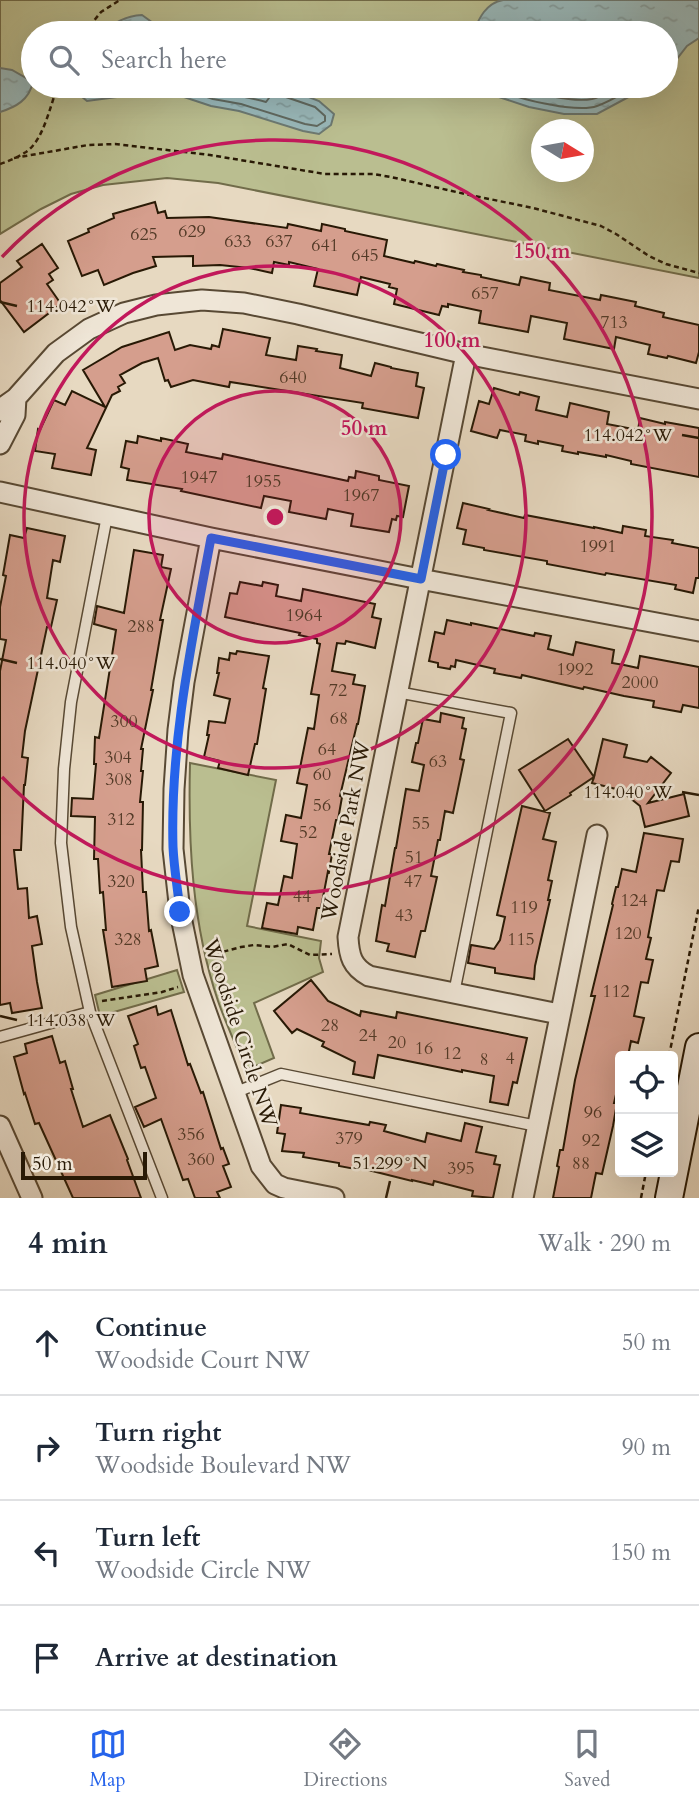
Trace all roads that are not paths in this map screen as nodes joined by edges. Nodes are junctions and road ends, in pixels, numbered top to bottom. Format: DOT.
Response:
graph roads {
  1 [pos="466,354"];
  2 [pos="16,398"];
  3 [pos="699,398"];
  4 [pos="0,411"];
  5 [pos="0,444"];
  6 [pos="0,492"];
  7 [pos="107,516"];
  8 [pos="211,538"];
  9 [pos="421,579"];
  10 [pos="699,631"];
  11 [pos="397,692"];
  12 [pos="597,835"];
  13 [pos="454,993"];
  14 [pos="89,1008"];
  15 [pos="559,1014"];
  16 [pos="0,1037"];
  17 [pos="699,1047"];
  18 [pos="234,1093"];
  19 [pos="0,1126"];
  20 [pos="537,1126"];
  21 [pos="32,1198"];
  22 [pos="162,1198"];
  23 [pos="334,1198"];
  24 [pos="523,1198"];
  25 [pos="669,1198"];
  1 -- 2 [label="street"];
  1 -- 3 [label="street"];
  1 -- 9 [label="street, Woodside Park NW"];
  2 -- 4 [label="street"];
  2 -- 5 [label="street"];
  6 -- 7 [label="street"];
  7 -- 8 [label="street"];
  7 -- 14 [label="lane"];
  8 -- 9 [label="street"];
  8 -- 18 [label="street, Woodside Circle NW"];
  9 -- 10 [label="street"];
  9 -- 11 [label="street, Woodside Park NW"];
  11 -- 13 [label="street, Woodside Park NW"];
  11 -- 13 [label="lane"];
  12 -- 15 [label="street"];
  13 -- 15 [label="street, Woodside Park NW"];
  14 -- 16 [label="lane"];
  14 -- 22 [label="lane"];
  15 -- 20 [label="street"];
  17 -- 25 [label="main road"];
  18 -- 20 [label="lane"];
  18 -- 23 [label="street, Woodside Circle NW"];
  19 -- 21 [label="street"];
  20 -- 24 [label="street"];
}
